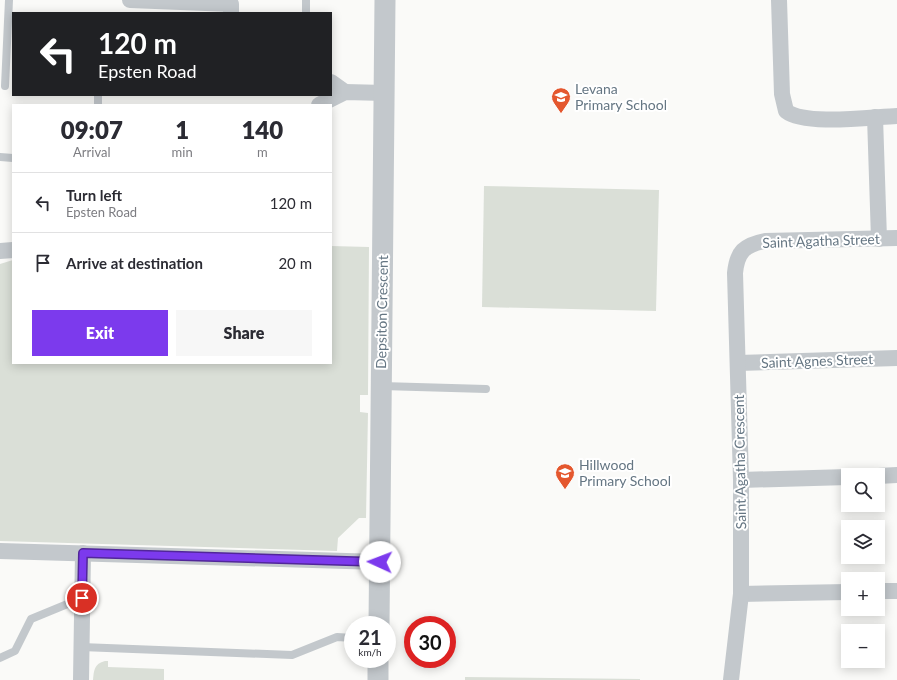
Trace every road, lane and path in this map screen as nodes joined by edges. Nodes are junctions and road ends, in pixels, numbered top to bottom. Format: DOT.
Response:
graph roads {
  1 [pos="9,0"];
  2 [pos="130,0"];
  3 [pos="306,0"];
  4 [pos="385,0"];
  5 [pos="779,0"];
  6 [pos="231,6"];
  7 [pos="306,12"];
  8 [pos="332,83"];
  9 [pos="6,86"];
  10 [pos="345,92"];
  11 [pos="384,93"];
  12 [pos="321,104"];
  13 [pos="897,116"];
  14 [pos="875,117"];
  15 [pos="0,157"];
  16 [pos="12,158"];
  17 [pos="897,238"];
  18 [pos="879,239"];
  19 [pos="747,246"];
  20 [pos="12,250"];
  21 [pos="0,251"];
  22 [pos="897,358"];
  23 [pos="738,363"];
  24 [pos="381,386"];
  25 [pos="486,389"];
  26 [pos="897,475"];
  27 [pos="885,476"];
  28 [pos="841,477"];
  29 [pos="741,480"];
  30 [pos="0,551"];
  31 [pos="83,553"];
  32 [pos="380,562"];
  33 [pos="897,591"];
  34 [pos="841,592"];
  35 [pos="885,592"];
  36 [pos="741,594"];
  37 [pos="82,598"];
  38 [pos="379,616"];
  39 [pos="344,637"];
  40 [pos="81,647"];
  41 [pos="0,658"];
  42 [pos="378,668"];
  43 [pos="81,680"];
  44 [pos="378,680"];
  45 [pos="731,680"];
  1 -- 9 [label="lane"];
  2 -- 6 [label="street"];
  3 -- 7 [label="lane"];
  4 -- 11 [label="street, Depsiton Crescent"];
  5 -- 14 [label="street"];
  8 -- 10 [label="street"];
  10 -- 11 [label="street"];
  10 -- 12 [label="street"];
  11 -- 24 [label="street, Depsiton Crescent"];
  13 -- 14 [label="street"];
  14 -- 18 [label="street"];
  15 -- 16 [label="lane"];
  17 -- 18 [label="street, Saint Agatha Street"];
  18 -- 19 [label="street, Saint Agatha Street"];
  19 -- 23 [label="street, Saint Agatha Crescent"];
  20 -- 21 [label="street"];
  22 -- 23 [label="street, Saint Agnes Street"];
  23 -- 29 [label="street, Saint Agatha Crescent"];
  24 -- 25 [label="lane"];
  24 -- 32 [label="street, Depsiton Crescent"];
  26 -- 27 [label="street"];
  28 -- 29 [label="street"];
  29 -- 36 [label="street, Saint Agatha Crescent"];
  30 -- 31 [label="street"];
  31 -- 32 [label="street"];
  31 -- 37 [label="street"];
  32 -- 38 [label="street, Depsiton Crescent"];
  33 -- 35 [label="street"];
  34 -- 36 [label="street"];
  36 -- 45 [label="street, Saint Agatha Crescent"];
  37 -- 40 [label="street"];
  37 -- 41 [label="lane"];
  39 -- 40 [label="lane"];
  40 -- 43 [label="street"];
  42 -- 44 [label="street"];
}
